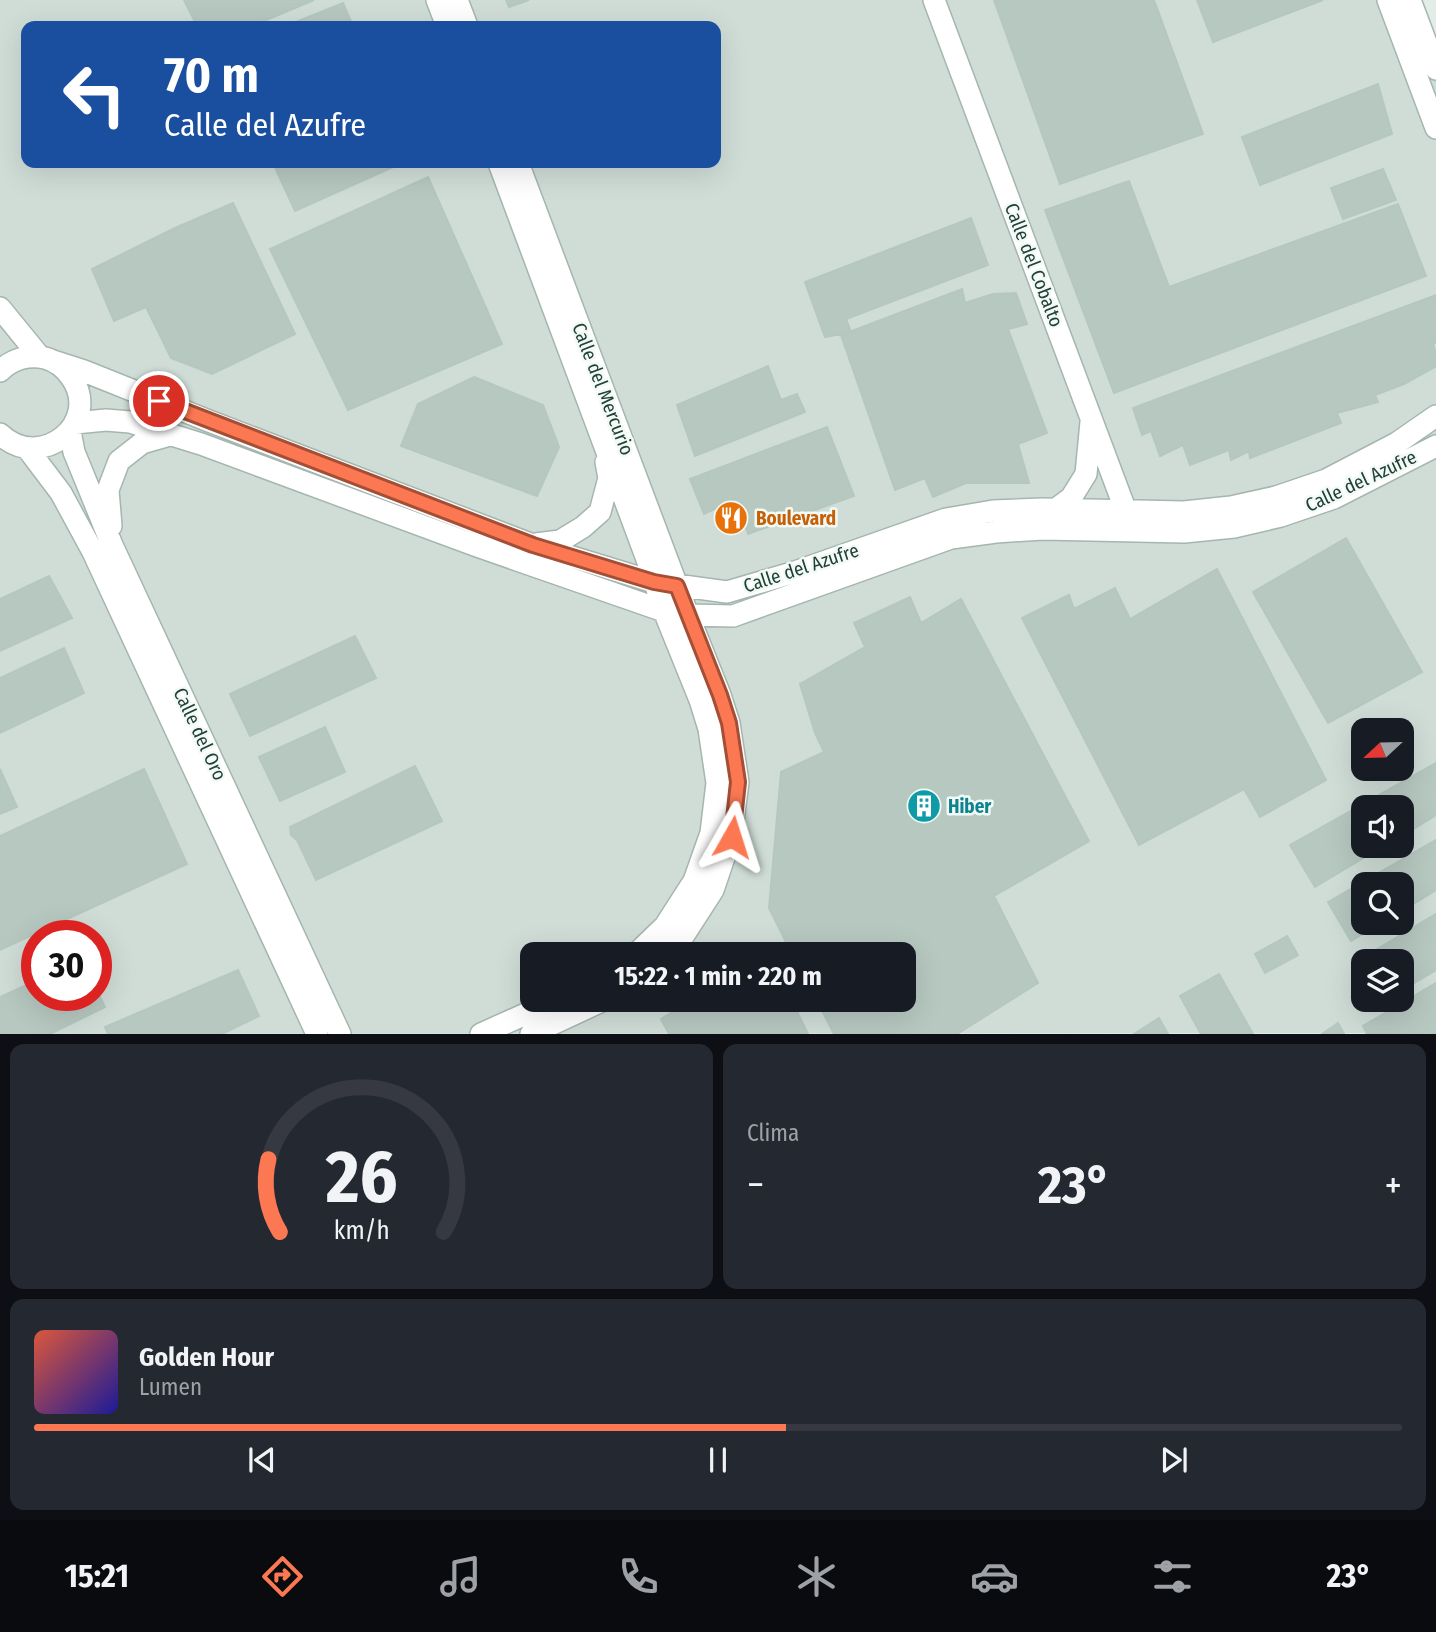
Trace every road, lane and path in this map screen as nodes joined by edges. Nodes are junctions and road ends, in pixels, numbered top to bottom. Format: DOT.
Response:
graph roads {
  1 [pos="437,0"];
  2 [pos="457,0"];
  3 [pos="934,0"];
  4 [pos="1388,0"];
  5 [pos="1410,0"];
  6 [pos="445,21"];
  7 [pos="465,21"];
  8 [pos="1436,69"];
  9 [pos="1436,128"];
  10 [pos="501,168"];
  11 [pos="520,168"];
  12 [pos="0,308"];
  13 [pos="47,359"];
  14 [pos="0,371"];
  15 [pos="1091,416"];
  16 [pos="1436,416"];
  17 [pos="72,427"];
  18 [pos="600,433"];
  19 [pos="171,435"];
  20 [pos="10,442"];
  21 [pos="1436,446"];
  22 [pos="1056,509"];
  23 [pos="1126,510"];
  24 [pos="1133,531"];
  25 [pos="112,545"];
  26 [pos="533,545"];
  27 [pos="654,582"];
  28 [pos="677,586"];
  29 [pos="664,611"];
  30 [pos="688,615"];
  31 [pos="648,942"];
  32 [pos="678,942"];
  33 [pos="329,1011"];
  34 [pos="530,1012"];
  35 [pos="579,1012"];
  36 [pos="317,1034"];
  37 [pos="340,1034"];
  38 [pos="354,1034"];
  39 [pos="481,1034"];
  40 [pos="531,1034"];
  1 -- 6 [label="street"];
  2 -- 7 [label="street"];
  3 -- 15 [label="street, Calle del Cobalto"];
  4 -- 9 [label="street"];
  5 -- 8 [label="street"];
  10 -- 18 [label="street, Calle del Mercurio"];
  11 -- 28 [label="street, Calle del Mercurio"];
  12 -- 13 [label="street"];
  13 -- 14 [label="street"];
  13 -- 17 [label="street, Calle del Oro"];
  13 -- 26 [label="street, Calle del Azufre"];
  15 -- 22 [label="street"];
  15 -- 23 [label="street, Calle del Cobalto"];
  16 -- 23 [label="street, Calle del Azufre"];
  17 -- 19 [label="street, Calle del Azufre"];
  17 -- 20 [label="street"];
  17 -- 25 [label="street, Calle del Oro"];
  18 -- 26 [label="street"];
  18 -- 27 [label="street, Calle del Mercurio"];
  19 -- 25 [label="street"];
  19 -- 29 [label="street, Calle del Azufre"];
  20 -- 36 [label="street, Calle del Oro"];
  21 -- 24 [label="street, Calle del Azufre"];
  22 -- 23 [label="street, Calle del Azufre"];
  22 -- 28 [label="street, Calle del Azufre"];
  23 -- 24 [label="street, Calle del Cobalto"];
  24 -- 30 [label="street, Calle del Azufre"];
  25 -- 33 [label="street, Calle del Oro"];
  26 -- 27 [label="street, Calle del Azufre"];
  27 -- 28 [label="street, Calle del Azufre"];
  27 -- 29 [label="street, Calle del Mercurio"];
  28 -- 30 [label="street, Calle del Mercurio"];
  29 -- 30 [label="street, Calle del Azufre"];
  29 -- 31 [label="street, Calle del Mercurio"];
  30 -- 32 [label="street, Calle del Mercurio"];
  33 -- 37 [label="street, Calle del Oro"];
  33 -- 38 [label="street"];
  34 -- 39 [label="street"];
  35 -- 40 [label="street"];
}
